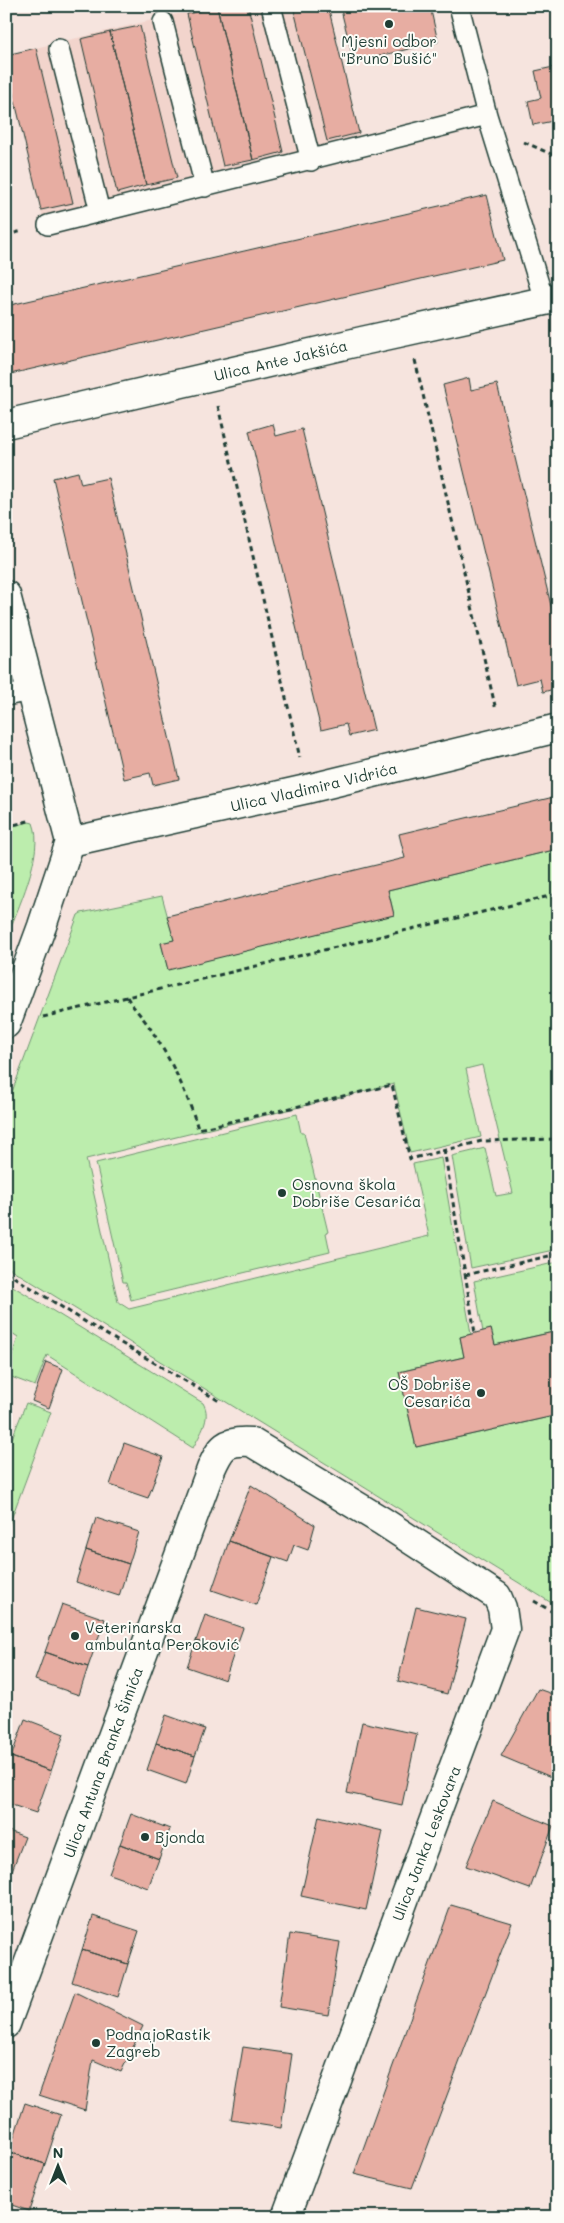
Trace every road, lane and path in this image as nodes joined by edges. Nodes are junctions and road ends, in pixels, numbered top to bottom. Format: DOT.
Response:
graph roads {
  1 [pos="271,6"];
  2 [pos="459,6"];
  3 [pos="163,22"];
  4 [pos="59,49"];
  5 [pos="487,115"];
  6 [pos="311,161"];
  7 [pos="205,187"];
  8 [pos="100,212"];
  9 [pos="48,226"];
  10 [pos="551,299"];
  11 [pos="408,330"];
  12 [pos="211,376"];
  13 [pos="6,424"];
  14 [pos="6,595"];
  15 [pos="18,693"];
  16 [pos="558,728"];
  17 [pos="504,742"];
  18 [pos="307,788"];
  19 [pos="38,818"];
  20 [pos="6,827"];
  21 [pos="70,842"];
  22 [pos="558,894"];
  23 [pos="127,997"];
  24 [pos="42,1017"];
  25 [pos="6,1024"];
  26 [pos="558,1139"];
  27 [pos="444,1149"];
  28 [pos="558,1254"];
  29 [pos="6,1272"];
  30 [pos="465,1275"];
  31 [pos="475,1333"];
  32 [pos="221,1402"];
  33 [pos="382,1521"];
  34 [pos="534,1601"];
  35 [pos="558,1615"];
  36 [pos="6,2024"];
  37 [pos="286,2217"];
  1 -- 6 [label="lane"];
  2 -- 5 [label="lane"];
  3 -- 7 [label="lane"];
  4 -- 8 [label="lane"];
  5 -- 6 [label="lane"];
  5 -- 10 [label="lane"];
  6 -- 7 [label="lane"];
  7 -- 8 [label="lane"];
  8 -- 9 [label="lane"];
  10 -- 11 [label="street, Ulica Ante Jakšića"];
  11 -- 12 [label="street, Ulica Ante Jakšića"];
  11 -- 17 [label="path"];
  12 -- 13 [label="street, Ulica Ante Jakšića"];
  12 -- 18 [label="path"];
  14 -- 15 [label="street"];
  15 -- 21 [label="street"];
  16 -- 17 [label="street, Ulica Vladimira Vidrića"];
  17 -- 18 [label="street, Ulica Vladimira Vidrića"];
  18 -- 21 [label="street, Ulica Vladimira Vidrića"];
  19 -- 20 [label="path"];
  21 -- 25 [label="street"];
  22 -- 23 [label="path"];
  23 -- 24 [label="path"];
  23 -- 27 [label="path"];
  26 -- 27 [label="path"];
  27 -- 30 [label="path"];
  28 -- 30 [label="path"];
  29 -- 32 [label="path"];
  30 -- 31 [label="path"];
  33 -- 36 [label="street, Ulica Antuna Branka Šimića"];
  33 -- 37 [label="street, Ulica Janka Leskovara"];
  34 -- 35 [label="path"];
}
